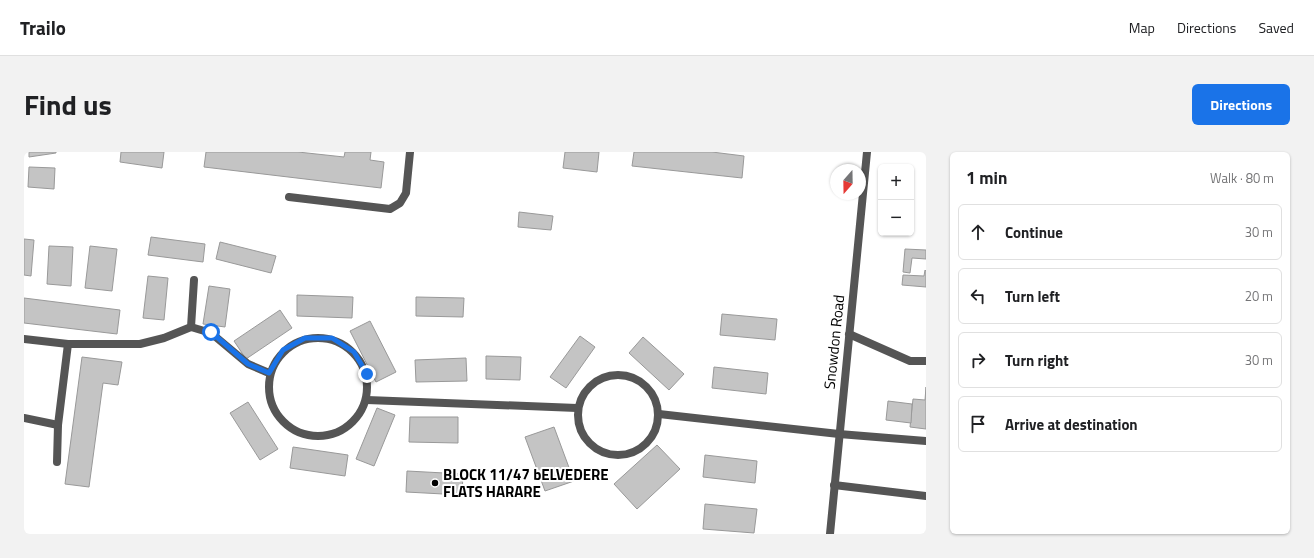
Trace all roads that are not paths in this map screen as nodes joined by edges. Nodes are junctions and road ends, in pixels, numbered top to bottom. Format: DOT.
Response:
graph roads {
  1 [pos="410,152"];
  2 [pos="867,152"];
  3 [pos="289,197"];
  4 [pos="194,280"];
  5 [pos="191,327"];
  6 [pos="849,334"];
  7 [pos="24,339"];
  8 [pos="68,344"];
  9 [pos="926,361"];
  10 [pos="269,373"];
  11 [pos="367,400"];
  12 [pos="577,408"];
  13 [pos="659,414"];
  14 [pos="24,418"];
  15 [pos="58,425"];
  16 [pos="839,434"];
  17 [pos="926,441"];
  18 [pos="56,462"];
  19 [pos="834,485"];
  20 [pos="926,496"];
  21 [pos="830,534"];
  1 -- 3 [label="street"];
  2 -- 6 [label="street, Snowdon Road"];
  4 -- 5 [label="street"];
  5 -- 8 [label="street"];
  5 -- 10 [label="street"];
  6 -- 9 [label="street"];
  6 -- 16 [label="street, Snowdon Road"];
  7 -- 8 [label="street"];
  8 -- 15 [label="street"];
  10 -- 11 [label="street"];
  10 -- 11 [label="street"];
  11 -- 12 [label="street"];
  12 -- 13 [label="street"];
  12 -- 13 [label="street"];
  13 -- 16 [label="street"];
  14 -- 15 [label="street"];
  15 -- 18 [label="street"];
  16 -- 17 [label="street"];
  16 -- 19 [label="street, Snowdon Road"];
  19 -- 20 [label="street"];
  19 -- 21 [label="street, Snowdon Road"];
}
